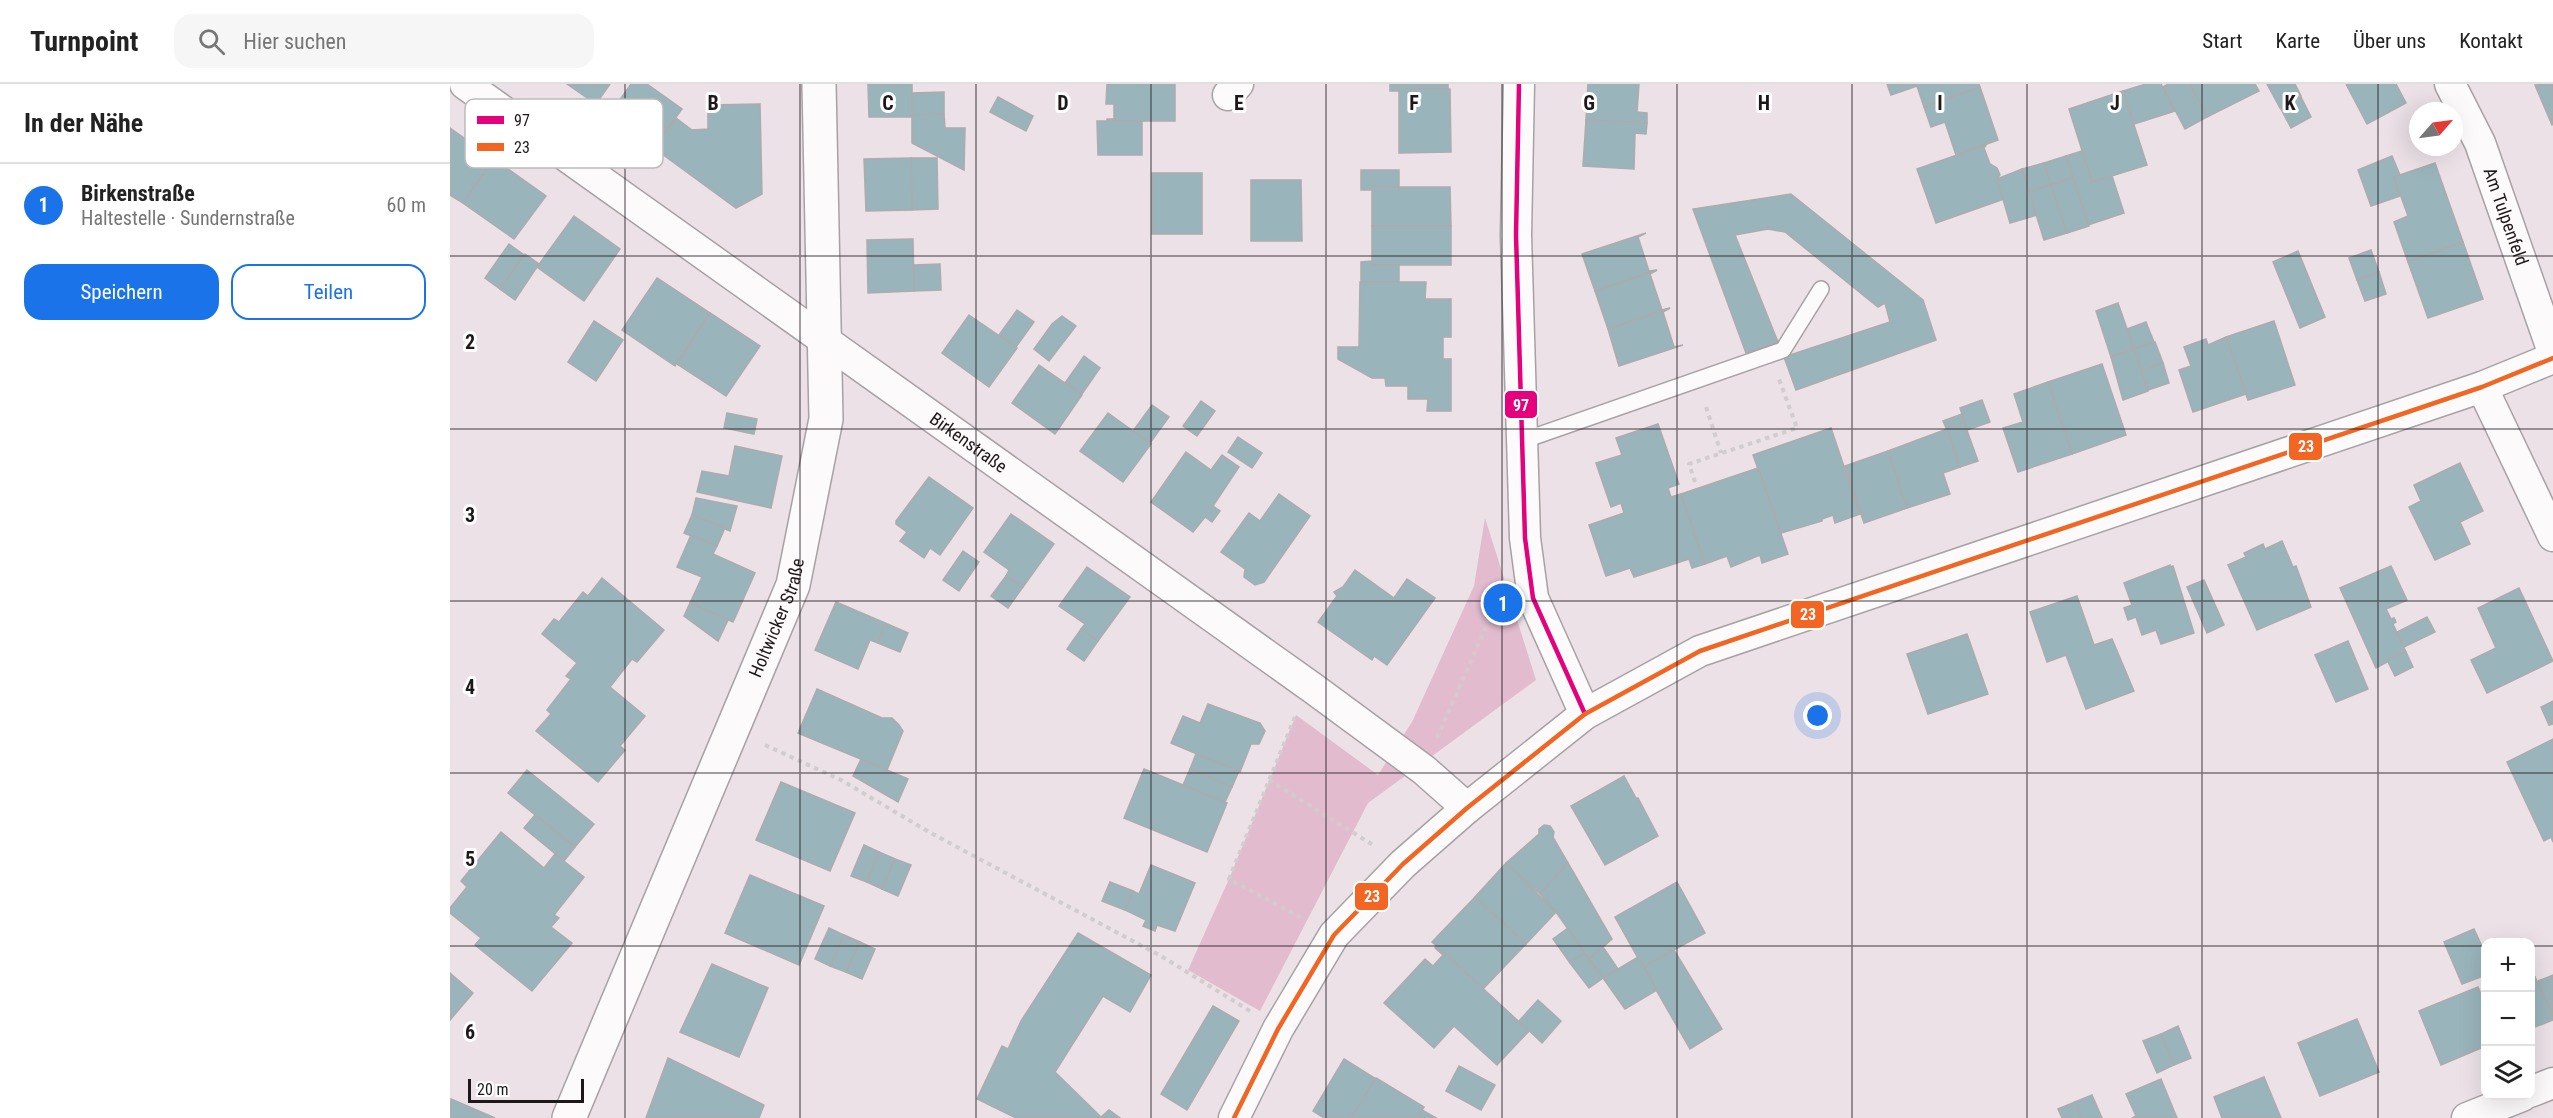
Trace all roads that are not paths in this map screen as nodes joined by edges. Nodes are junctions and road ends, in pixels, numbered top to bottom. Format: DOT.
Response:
graph roads {
  1 [pos="465,84"];
  2 [pos="819,84"];
  3 [pos="1519,84"];
  4 [pos="2450,84"];
  5 [pos="486,99"];
  6 [pos="583,168"];
  7 [pos="1821,289"];
  8 [pos="826,341"];
  9 [pos="2553,352"];
  10 [pos="2553,358"];
  11 [pos="2482,387"];
  12 [pos="1522,441"];
  13 [pos="2553,536"];
  14 [pos="1585,714"];
  15 [pos="1467,808"];
  16 [pos="2553,1083"];
  17 [pos="2535,1090"];
  18 [pos="2510,1100"];
  19 [pos="569,1118"];
  20 [pos="1234,1118"];
  21 [pos="2467,1118"];
  1 -- 5 [label="street, Birkenstraße"];
  2 -- 8 [label="street, Holtwicker Straße"];
  3 -- 12 [label="street"];
  4 -- 9 [label="street, Am Tulpenfeld"];
  6 -- 8 [label="street, Birkenstraße"];
  7 -- 12 [label="lane"];
  8 -- 15 [label="street, Birkenstraße"];
  8 -- 19 [label="street, Holtwicker Straße"];
  10 -- 11 [label="street"];
  11 -- 13 [label="street"];
  11 -- 14 [label="street"];
  12 -- 14 [label="street"];
  14 -- 15 [label="street"];
  15 -- 20 [label="street"];
  16 -- 17 [label="street"];
  18 -- 21 [label="street"];
}
